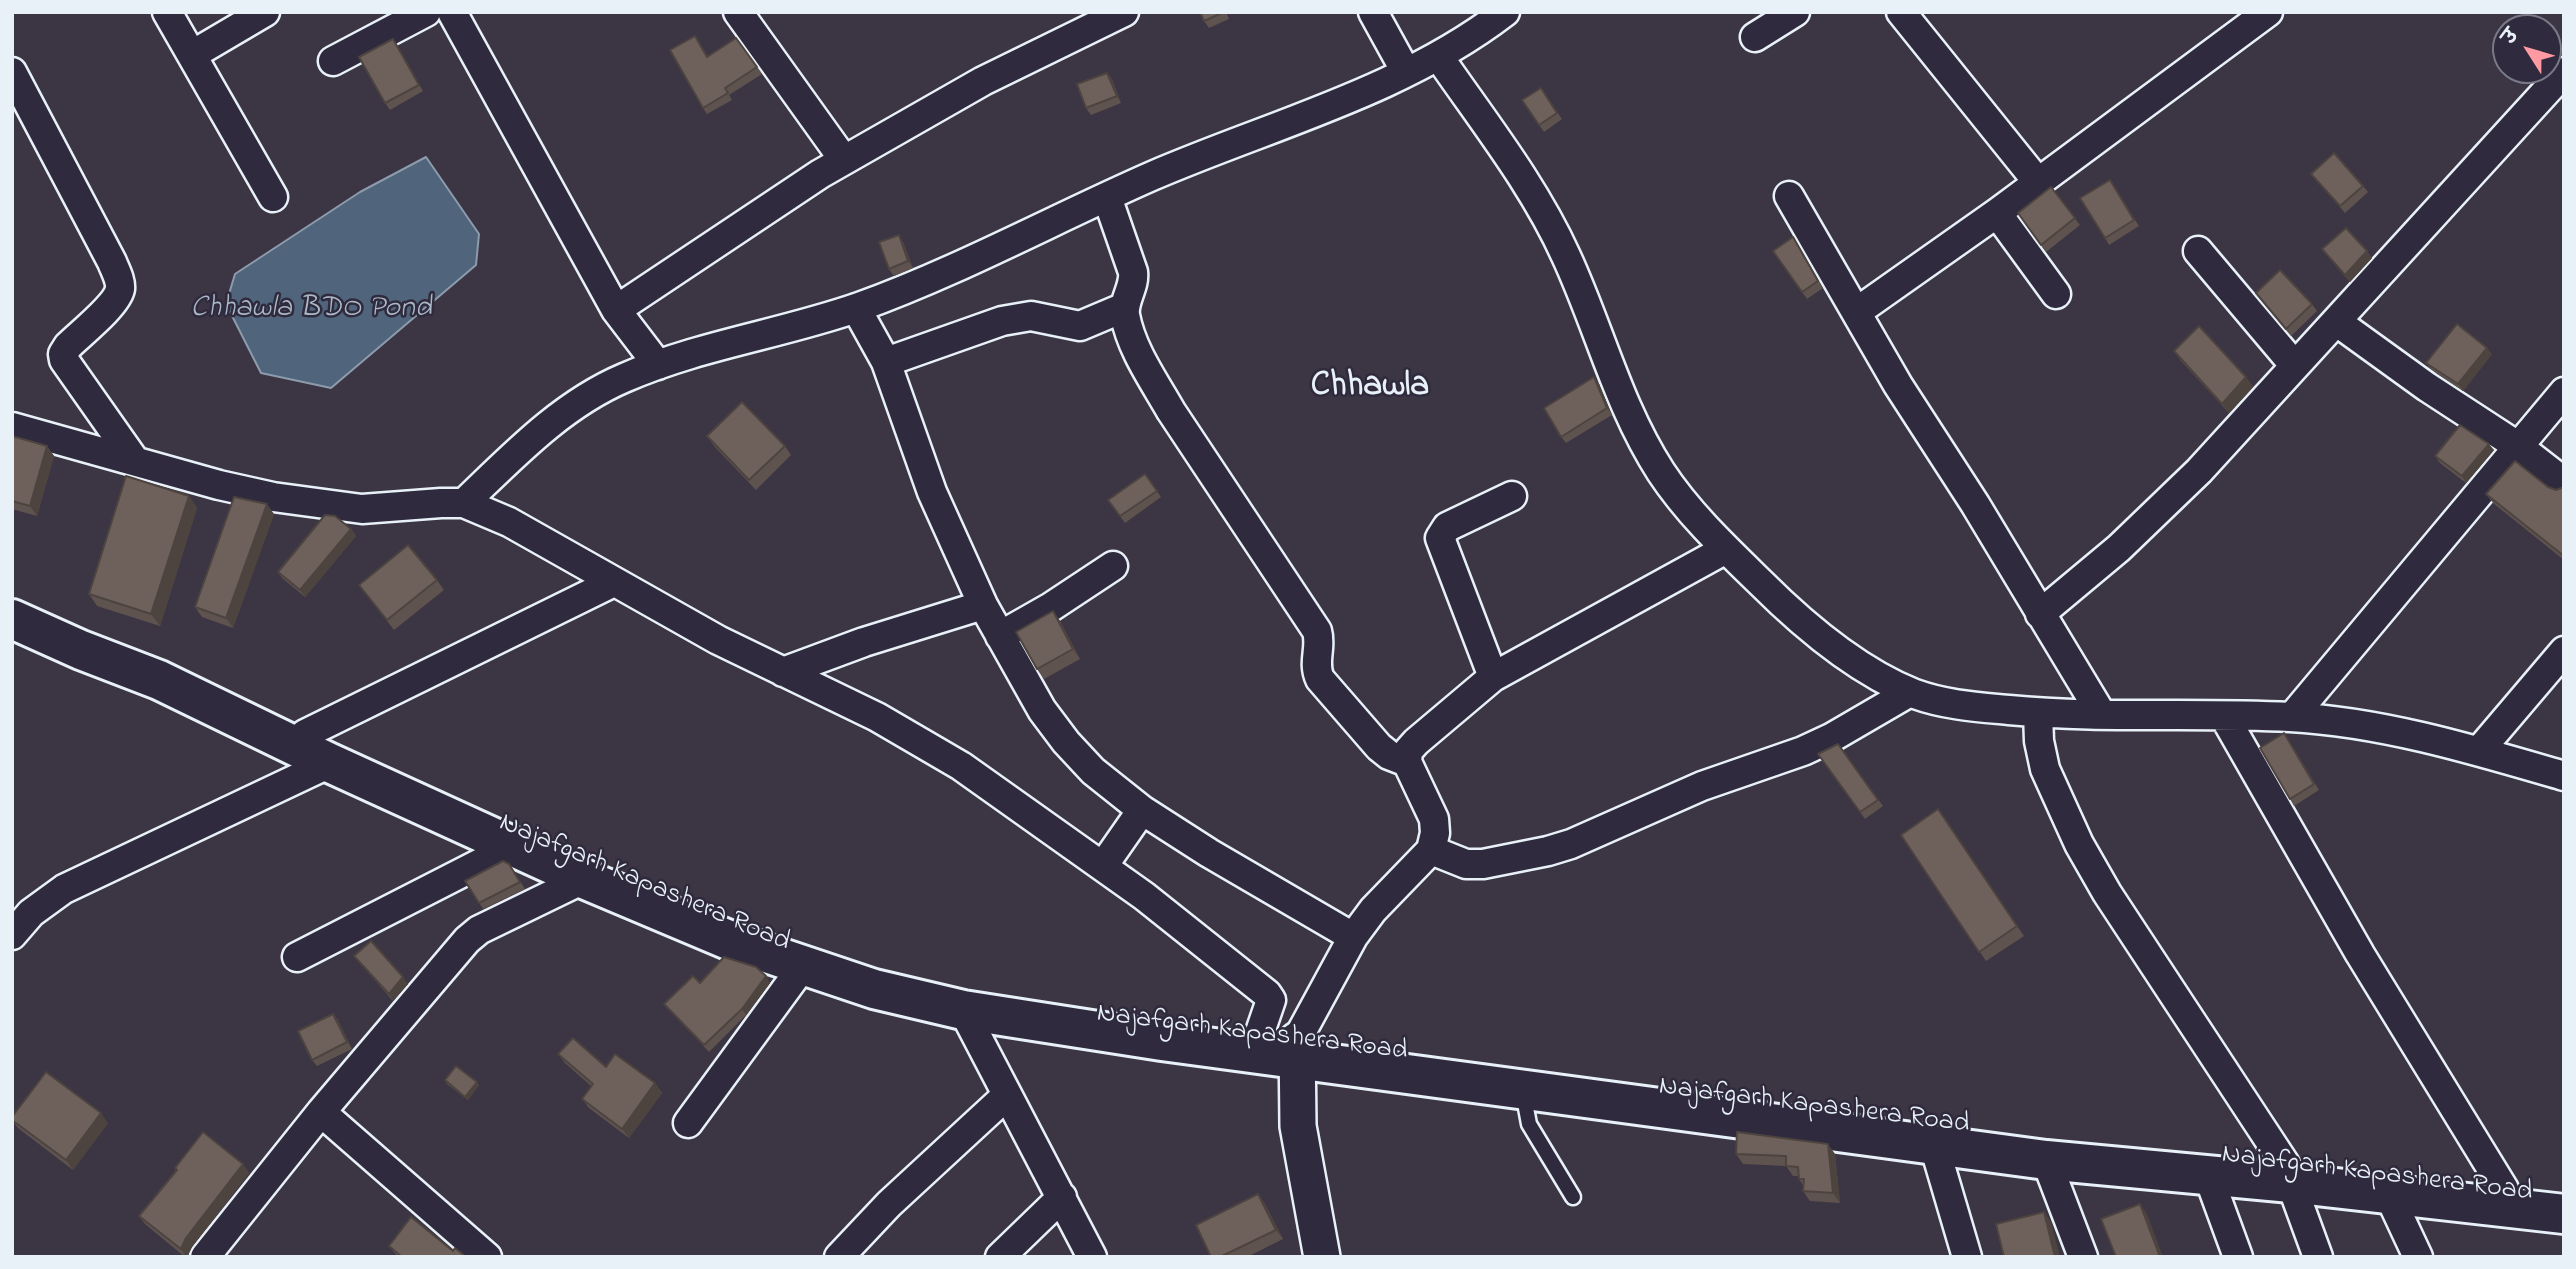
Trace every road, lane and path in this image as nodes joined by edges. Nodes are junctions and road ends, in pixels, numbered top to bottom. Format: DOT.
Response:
graph roads {
  1 [pos="167,12"];
  2 [pos="265,12"];
  3 [pos="426,12"];
  4 [pos="452,12"];
  5 [pos="738,12"];
  6 [pos="1124,12"];
  7 [pos="1373,12"];
  8 [pos="1505,12"];
  9 [pos="1795,12"];
  10 [pos="1900,12"];
  11 [pos="2268,12"];
  12 [pos="1086,20"];
  13 [pos="1755,37"];
  14 [pos="192,55"];
  15 [pos="1439,57"];
  16 [pos="332,61"];
  17 [pos="12,72"];
  18 [pos="1406,72"];
  19 [pos="2564,72"];
  20 [pos="844,160"];
  21 [pos="2037,181"];
  22 [pos="1789,196"];
  23 [pos="273,197"];
  24 [pos="1107,197"];
  25 [pos="1997,213"];
  26 [pos="2198,251"];
  27 [pos="2056,294"];
  28 [pos="1125,307"];
  29 [pos="856,308"];
  30 [pos="616,310"];
  31 [pos="1858,312"];
  32 [pos="2337,322"];
  33 [pos="886,362"];
  34 [pos="658,365"];
  35 [pos="2295,366"];
  36 [pos="2564,392"];
  37 [pos="12,427"];
  38 [pos="2519,447"];
  39 [pos="135,461"];
  40 [pos="2564,482"];
  41 [pos="1512,496"];
  42 [pos="464,503"];
  43 [pos="1726,549"];
  44 [pos="1113,566"];
  45 [pos="614,582"];
  46 [pos="12,603"];
  47 [pos="983,606"];
  48 [pos="2040,614"];
  49 [pos="12,619"];
  50 [pos="1000,636"];
  51 [pos="2564,651"];
  52 [pos="783,672"];
  53 [pos="1493,677"];
  54 [pos="1910,692"];
  55 [pos="2038,713"];
  56 [pos="2102,715"];
  57 [pos="2224,716"];
  58 [pos="2292,717"];
  59 [pos="305,734"];
  60 [pos="2479,751"];
  61 [pos="1408,762"];
  62 [pos="330,763"];
  63 [pos="2564,776"];
  64 [pos="1142,810"];
  65 [pos="512,847"];
  66 [pos="1431,850"];
  67 [pos="1103,866"];
  68 [pos="584,879"];
  69 [pos="12,935"];
  70 [pos="1353,937"];
  71 [pos="297,957"];
  72 [pos="803,966"];
  73 [pos="964,1010"];
  74 [pos="1259,1035"];
  75 [pos="1297,1049"];
  76 [pos="1523,1090"];
  77 [pos="1006,1096"];
  78 [pos="321,1112"];
  79 [pos="688,1123"];
  80 [pos="1934,1145"];
  81 [pos="2046,1160"];
  82 [pos="2288,1173"];
  83 [pos="2208,1175"];
  84 [pos="2504,1189"];
  85 [pos="2389,1195"];
  86 [pos="2564,1196"];
  87 [pos="1062,1197"];
  88 [pos="1573,1197"];
  89 [pos="2564,1214"];
  90 [pos="205,1257"];
  91 [pos="487,1257"];
  92 [pos="839,1257"];
  93 [pos="1000,1257"];
  94 [pos="1092,1257"];
  95 [pos="1322,1257"];
  96 [pos="1967,1257"];
  97 [pos="2082,1257"];
  98 [pos="2238,1257"];
  99 [pos="2318,1257"];
  100 [pos="2418,1257"];
  1 -- 14 [label="street"];
  2 -- 14 [label="street"];
  3 -- 16 [label="street"];
  4 -- 30 [label="street"];
  5 -- 20 [label="street"];
  6 -- 12 [label="street"];
  7 -- 18 [label="street"];
  8 -- 15 [label="street"];
  9 -- 13 [label="street"];
  10 -- 21 [label="street"];
  11 -- 21 [label="street"];
  12 -- 20 [label="street"];
  14 -- 23 [label="street"];
  15 -- 18 [label="street"];
  15 -- 43 [label="street"];
  17 -- 39 [label="street"];
  18 -- 24 [label="street"];
  19 -- 32 [label="street"];
  20 -- 30 [label="street"];
  21 -- 25 [label="street"];
  22 -- 31 [label="street"];
  24 -- 28 [label="street"];
  24 -- 29 [label="street"];
  25 -- 27 [label="street"];
  25 -- 31 [label="street"];
  26 -- 35 [label="street"];
  28 -- 33 [label="street"];
  28 -- 61 [label="street"];
  29 -- 33 [label="street"];
  29 -- 34 [label="street"];
  30 -- 34 [label="street"];
  31 -- 48 [label="street"];
  32 -- 35 [label="street"];
  32 -- 38 [label="street"];
  33 -- 47 [label="street"];
  34 -- 42 [label="street"];
  35 -- 48 [label="street"];
  36 -- 38 [label="street"];
  37 -- 39 [label="street"];
  38 -- 40 [label="street"];
  38 -- 58 [label="street"];
  39 -- 42 [label="street"];
  41 -- 53 [label="street"];
  42 -- 45 [label="street"];
  43 -- 53 [label="street"];
  43 -- 54 [label="street"];
  44 -- 50 [label="street"];
  45 -- 52 [label="street"];
  45 -- 59 [label="street"];
  46 -- 59 [label="main road, Najafgarh Kapashera Road"];
  47 -- 50 [label="street"];
  47 -- 52 [label="street"];
  48 -- 56 [label="street"];
  49 -- 62 [label="main road"];
  50 -- 64 [label="street"];
  51 -- 60 [label="street"];
  52 -- 67 [label="street"];
  53 -- 61 [label="street"];
  54 -- 55 [label="street"];
  54 -- 66 [label="street"];
  55 -- 56 [label="street"];
  55 -- 82 [label="street"];
  56 -- 57 [label="street"];
  57 -- 58 [label="street"];
  57 -- 84 [label="street"];
  58 -- 60 [label="street"];
  59 -- 74 [label="main road, Najafgarh Kapashera Road"];
  60 -- 63 [label="street"];
  61 -- 66 [label="street"];
  62 -- 65 [label="main road"];
  62 -- 69 [label="street"];
  64 -- 67 [label="street"];
  64 -- 70 [label="street"];
  65 -- 68 [label="main road"];
  65 -- 71 [label="street"];
  66 -- 70 [label="street"];
  67 -- 74 [label="street"];
  68 -- 72 [label="main road"];
  68 -- 78 [label="street"];
  70 -- 75 [label="street"];
  72 -- 73 [label="main road"];
  72 -- 79 [label="street"];
  73 -- 75 [label="main road"];
  73 -- 77 [label="street"];
  74 -- 75 [label="main road, Najafgarh Kapashera Road"];
  75 -- 76 [label="main road"];
  75 -- 82 [label="main road, Najafgarh Kapashera Road"];
  75 -- 95 [label="street"];
  76 -- 80 [label="main road"];
  76 -- 88 [label="lane"];
  77 -- 87 [label="street"];
  77 -- 92 [label="street"];
  78 -- 90 [label="street"];
  78 -- 91 [label="street"];
  80 -- 81 [label="main road"];
  80 -- 96 [label="street"];
  81 -- 83 [label="main road"];
  81 -- 97 [label="street"];
  82 -- 83 [label="main road"];
  82 -- 84 [label="main road, Najafgarh Kapashera Road"];
  82 -- 85 [label="main road"];
  82 -- 99 [label="street"];
  83 -- 98 [label="street"];
  84 -- 86 [label="main road, Najafgarh Kapashera Road"];
  85 -- 89 [label="main road"];
  85 -- 100 [label="street"];
  87 -- 93 [label="street"];
  87 -- 94 [label="street"];
}
